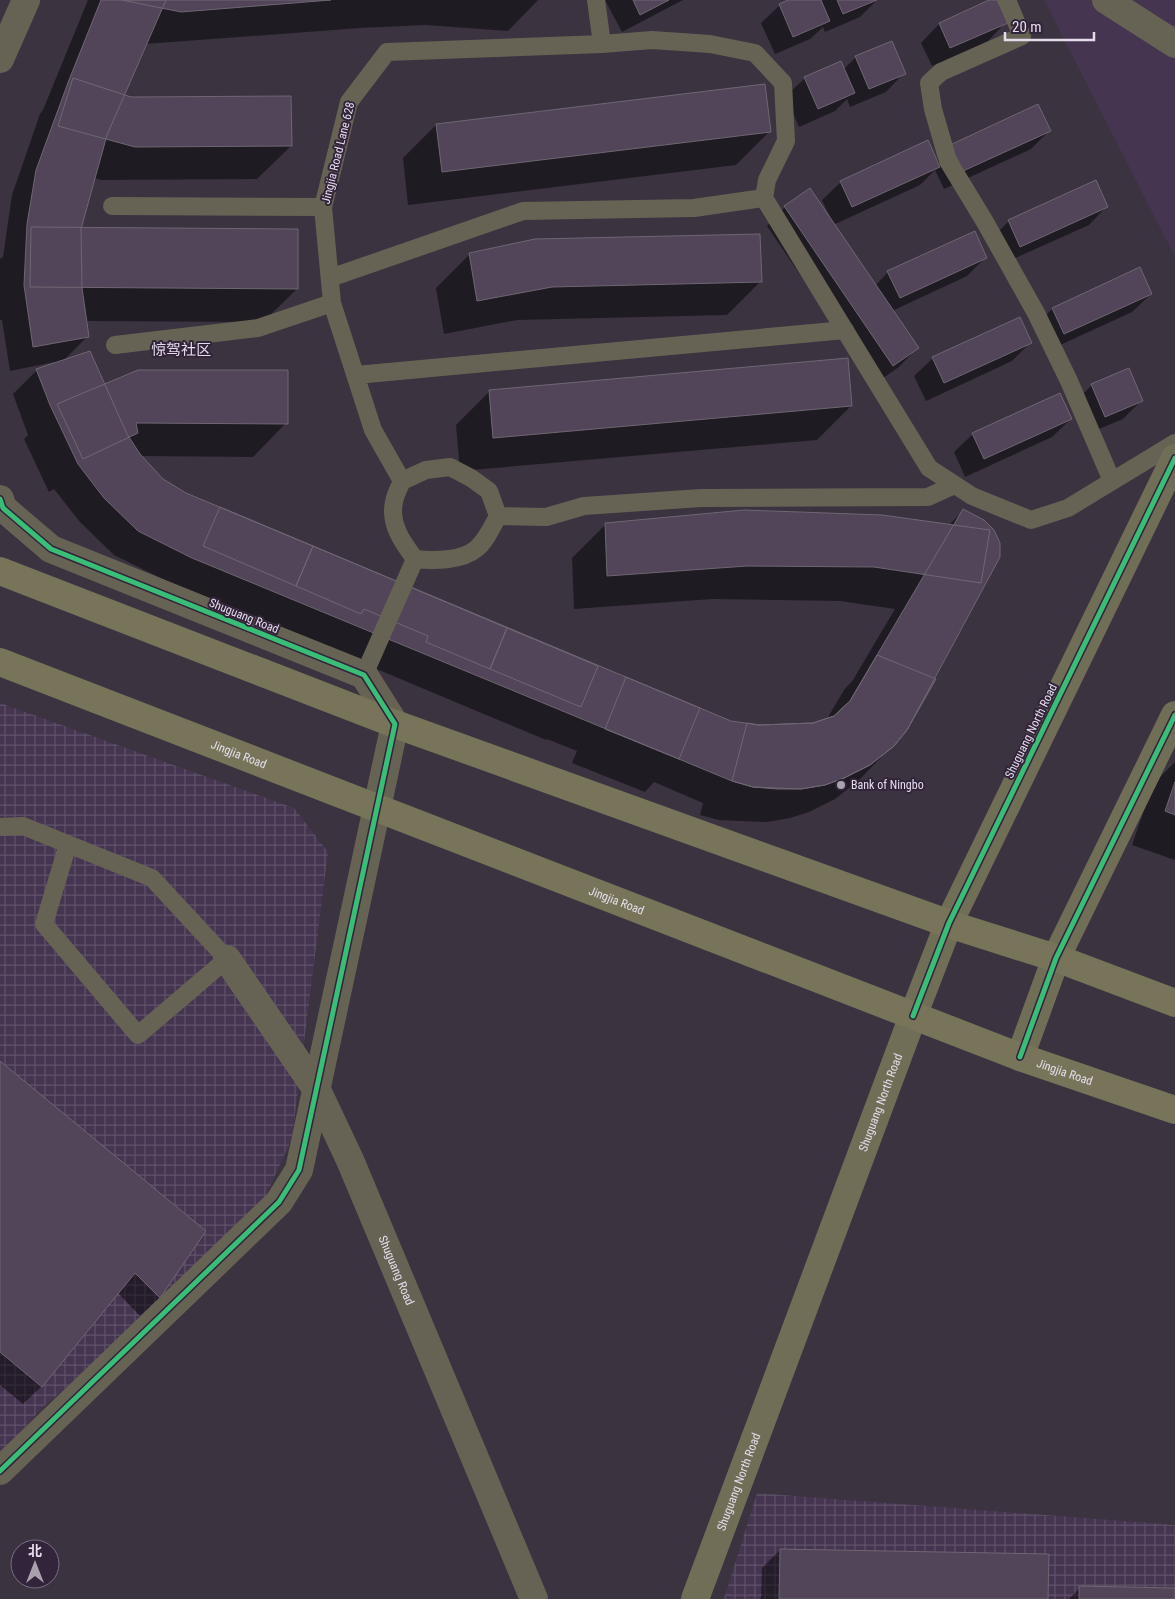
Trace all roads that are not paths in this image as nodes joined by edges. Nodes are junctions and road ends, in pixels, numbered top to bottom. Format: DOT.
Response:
graph roads {
  1 [pos="26,0"];
  2 [pos="596,0"];
  3 [pos="1007,0"];
  4 [pos="1106,0"];
  5 [pos="602,44"];
  6 [pos="1175,44"];
  7 [pos="0,59"];
  8 [pos="764,198"];
  9 [pos="112,206"];
  10 [pos="323,207"];
  11 [pos="330,278"];
  12 [pos="332,303"];
  13 [pos="845,330"];
  14 [pos="115,344"];
  15 [pos="356,376"];
  16 [pos="1175,443"];
  17 [pos="1175,458"];
  18 [pos="402,480"];
  19 [pos="1112,482"];
  20 [pos="954,485"];
  21 [pos="0,499"];
  22 [pos="498,516"];
  23 [pos="415,559"];
  24 [pos="0,571"];
  25 [pos="0,662"];
  26 [pos="364,675"];
  27 [pos="1175,715"];
  28 [pos="394,724"];
  29 [pos="376,808"];
  30 [pos="0,827"];
  31 [pos="68,844"];
  32 [pos="949,923"];
  33 [pos="1056,958"];
  34 [pos="227,959"];
  35 [pos="1175,1003"];
  36 [pos="913,1016"];
  37 [pos="1020,1057"];
  38 [pos="317,1090"];
  39 [pos="1175,1110"];
  40 [pos="0,1471"];
  41 [pos="534,1599"];
  42 [pos="695,1599"];
  1 -- 7 [label="street"];
  2 -- 5 [label="lane"];
  3 -- 19 [label="lane"];
  4 -- 6 [label="street"];
  5 -- 8 [label="lane"];
  5 -- 10 [label="lane, Jingjia Road Lane 628"];
  8 -- 11 [label="lane"];
  8 -- 13 [label="lane"];
  9 -- 10 [label="lane"];
  10 -- 11 [label="lane, Jingjia Road Lane 628"];
  11 -- 12 [label="lane, Jingjia Road Lane 628"];
  12 -- 14 [label="lane"];
  12 -- 15 [label="lane, Jingjia Road Lane 628"];
  13 -- 15 [label="lane"];
  13 -- 20 [label="lane"];
  15 -- 18 [label="lane, Jingjia Road Lane 628"];
  16 -- 19 [label="lane"];
  17 -- 32 [label="main road, Shuguang North Road"];
  18 -- 22 [label="lane"];
  18 -- 23 [label="lane"];
  19 -- 20 [label="lane"];
  20 -- 22 [label="lane"];
  21 -- 26 [label="street, Shuguang Road"];
  22 -- 23 [label="lane"];
  23 -- 26 [label="lane"];
  24 -- 28 [label="main road"];
  25 -- 29 [label="main road, Jingjia Road"];
  26 -- 28 [label="street"];
  27 -- 33 [label="main road"];
  28 -- 29 [label="street"];
  28 -- 32 [label="main road"];
  29 -- 36 [label="main road, Jingjia Road"];
  29 -- 38 [label="street"];
  30 -- 31 [label="lane"];
  31 -- 34 [label="lane"];
  31 -- 34 [label="lane"];
  32 -- 33 [label="main road"];
  32 -- 36 [label="main road, Shuguang North Road"];
  33 -- 35 [label="main road"];
  33 -- 37 [label="main road"];
  34 -- 38 [label="street, Shuguang Road"];
  36 -- 37 [label="main road, Jingjia Road"];
  36 -- 42 [label="main road, Shuguang North Road"];
  37 -- 39 [label="main road, Jingjia Road"];
  38 -- 40 [label="street"];
  38 -- 41 [label="street, Shuguang Road"];
}
